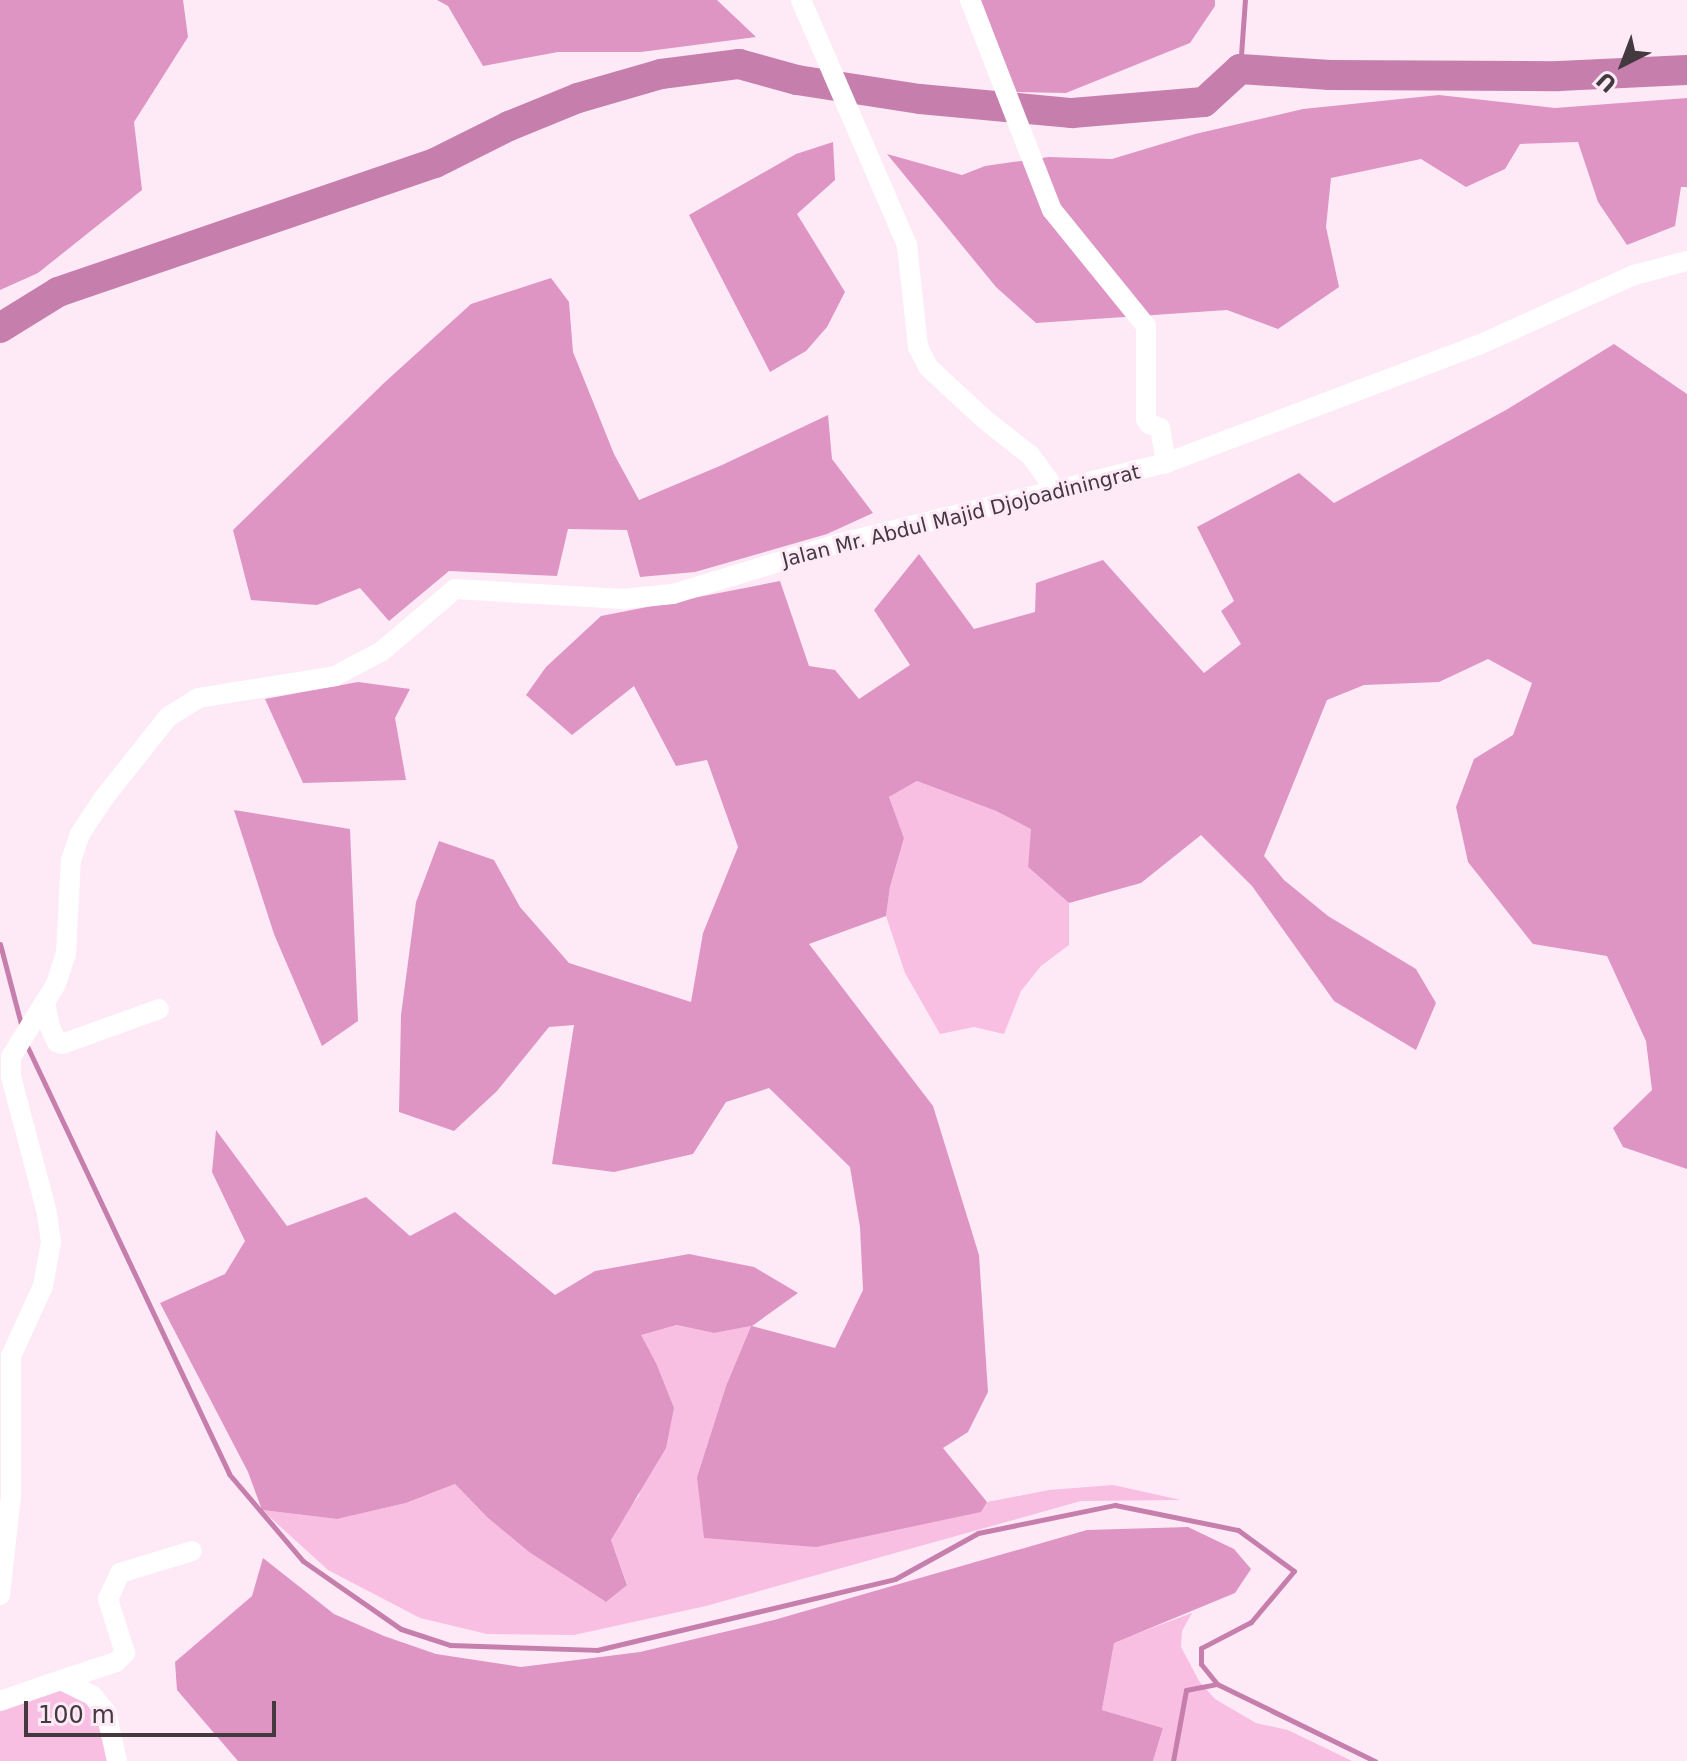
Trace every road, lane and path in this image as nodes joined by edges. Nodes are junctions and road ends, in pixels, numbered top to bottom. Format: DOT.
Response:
graph roads {
  1 [pos="801,0"];
  2 [pos="970,0"];
  3 [pos="1687,261"];
  4 [pos="1166,463"];
  5 [pos="1050,494"];
  6 [pos="42,1008"];
  7 [pos="159,1009"];
  8 [pos="192,1551"];
  9 [pos="0,1595"];
  10 [pos="61,1680"];
  11 [pos="0,1701"];
  12 [pos="117,1761"];
  1 -- 5 [label="street"];
  2 -- 4 [label="street"];
  3 -- 4 [label="street, Jalan Mr. Abdul Majid Djojoadiningrat"];
  4 -- 5 [label="street, Jalan Mr. Abdul Majid Djojoadiningrat"];
  5 -- 6 [label="street, Jalan Mr. Abdul Majid Djojoadiningrat"];
  6 -- 7 [label="street"];
  6 -- 9 [label="street, Jalan Mr. Abdul Majid Djojoadiningrat"];
  8 -- 10 [label="street"];
  10 -- 11 [label="street"];
  10 -- 12 [label="street"];
}
